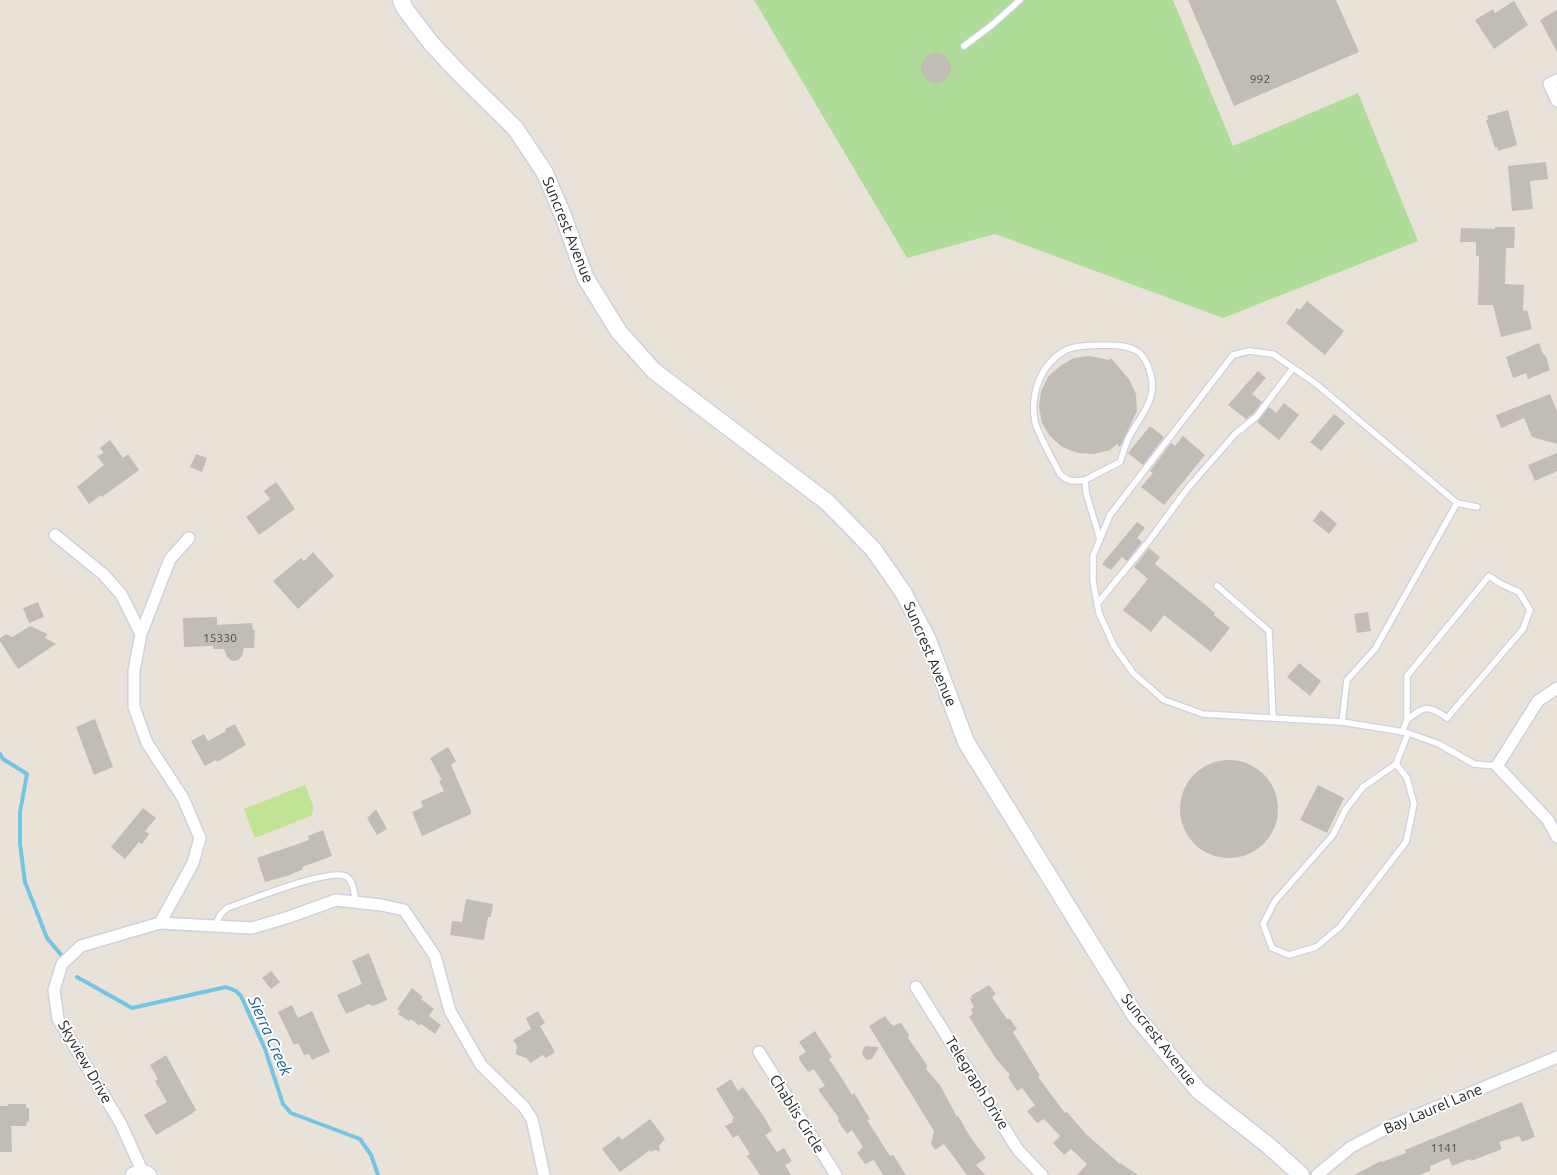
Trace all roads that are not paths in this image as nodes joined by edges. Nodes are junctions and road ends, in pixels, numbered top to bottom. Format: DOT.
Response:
graph roads {
  1 [pos="401,0"];
  2 [pos="1020,0"];
  3 [pos="964,46"];
  4 [pos="1557,80"];
  5 [pos="1557,101"];
  6 [pos="1293,368"];
  7 [pos="1086,480"];
  8 [pos="1456,503"];
  9 [pos="1477,507"];
  10 [pos="55,535"];
  11 [pos="189,538"];
  12 [pos="1100,539"];
  13 [pos="1217,586"];
  14 [pos="1097,604"];
  15 [pos="142,634"];
  16 [pos="1557,688"];
  17 [pos="1273,718"];
  18 [pos="1407,720"];
  19 [pos="1342,722"];
  20 [pos="1405,732"];
  21 [pos="1396,764"];
  22 [pos="1497,766"];
  23 [pos="1557,838"];
  24 [pos="356,902"];
  25 [pos="160,923"];
  26 [pos="215,926"];
  27 [pos="916,987"];
  28 [pos="759,1052"];
  29 [pos="1557,1057"];
  30 [pos="142,1174"];
  31 [pos="544,1175"];
  32 [pos="836,1175"];
  33 [pos="1042,1175"];
  34 [pos="1302,1175"];
  35 [pos="1317,1175"];
  1 -- 34 [label="street, Suncrest Avenue"];
  2 -- 3 [label="lane"];
  4 -- 5 [label="street"];
  6 -- 8 [label="lane"];
  6 -- 12 [label="lane"];
  6 -- 14 [label="lane"];
  7 -- 7 [label="lane"];
  7 -- 12 [label="lane"];
  8 -- 9 [label="lane"];
  8 -- 19 [label="lane"];
  10 -- 15 [label="street"];
  11 -- 15 [label="street"];
  12 -- 14 [label="lane"];
  13 -- 17 [label="lane"];
  14 -- 17 [label="lane"];
  15 -- 25 [label="street"];
  16 -- 22 [label="street"];
  17 -- 19 [label="lane"];
  18 -- 18 [label="lane"];
  18 -- 20 [label="lane"];
  19 -- 20 [label="lane"];
  20 -- 21 [label="lane"];
  20 -- 22 [label="lane"];
  21 -- 21 [label="lane"];
  22 -- 23 [label="street"];
  24 -- 26 [label="street, Skyview Drive"];
  24 -- 26 [label="lane"];
  24 -- 31 [label="street, Skyview Drive"];
  25 -- 26 [label="street, Skyview Drive"];
  25 -- 30 [label="street, Skyview Drive"];
  27 -- 33 [label="street, Telegraph Drive"];
  28 -- 32 [label="street, Chablis Circle"];
  29 -- 35 [label="street, Bay Laurel Lane"];
}
